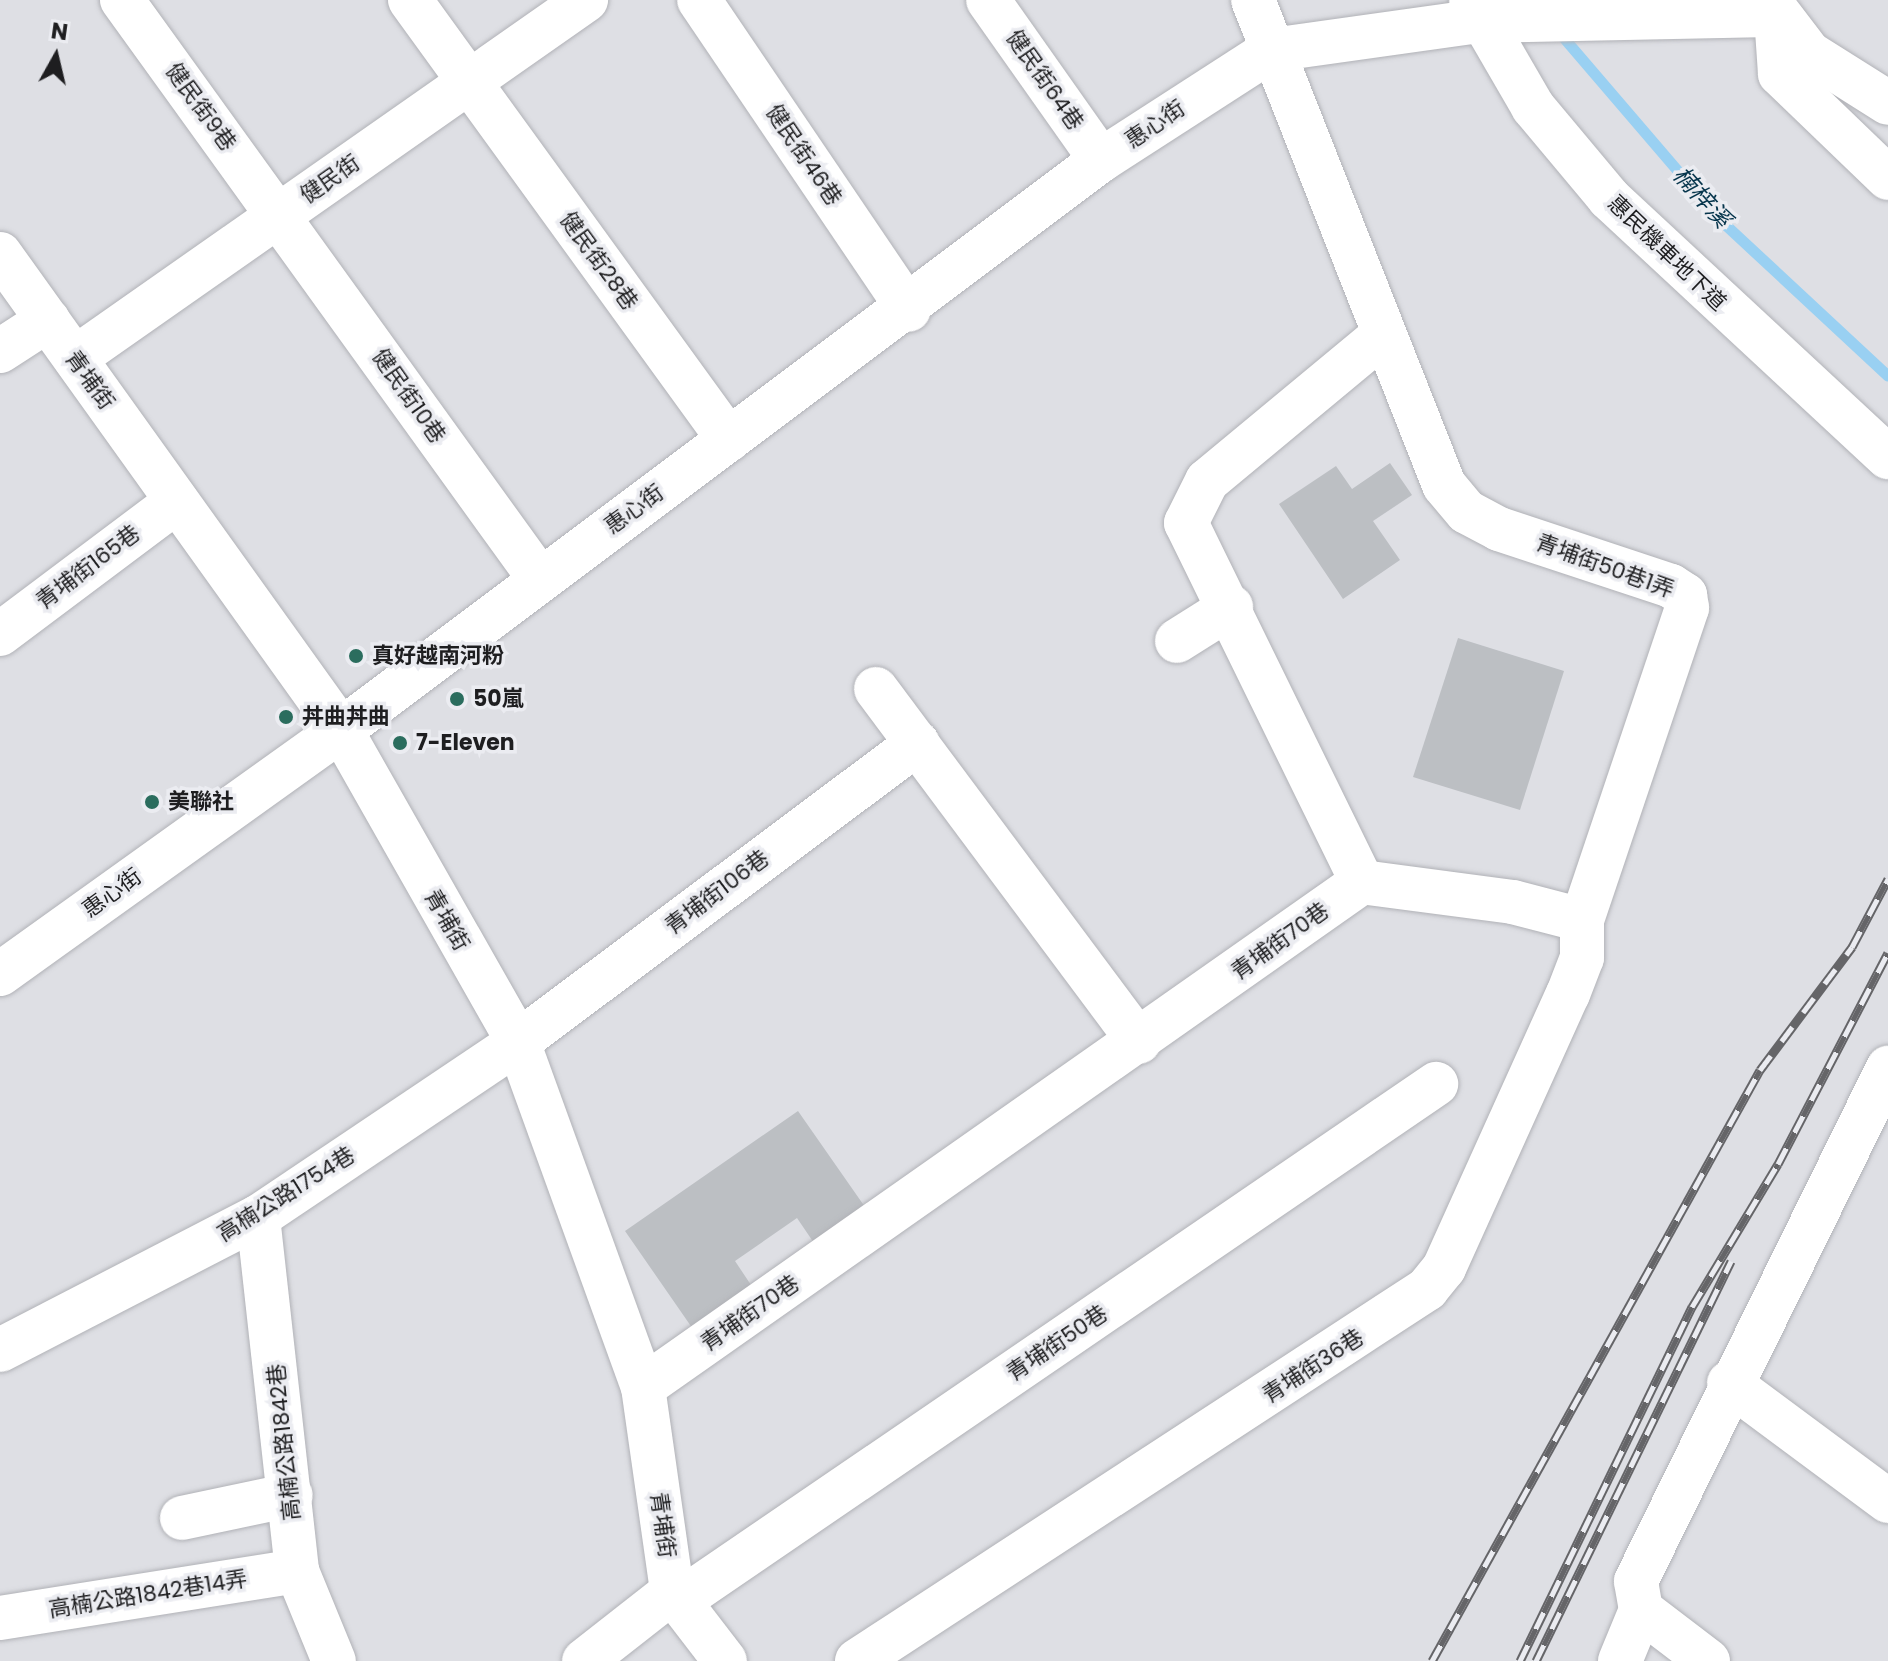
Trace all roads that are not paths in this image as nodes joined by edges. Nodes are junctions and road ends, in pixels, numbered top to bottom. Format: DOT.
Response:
graph roads {
  1 [pos="122,0"];
  2 [pos="410,0"];
  3 [pos="586,0"];
  4 [pos="699,0"];
  5 [pos="988,0"];
  6 [pos="1253,0"];
  7 [pos="1774,7"];
  8 [pos="1475,10"];
  9 [pos="1272,50"];
  10 [pos="469,82"];
  11 [pos="1888,103"];
  12 [pos="1101,160"];
  13 [pos="1888,178"];
  14 [pos="279,214"];
  15 [pos="0,254"];
  16 [pos="909,310"];
  17 [pos="48,320"];
  18 [pos="1384,334"];
  19 [pos="0,351"];
  20 [pos="75,358"];
  21 [pos="729,440"];
  22 [pos="1888,457"];
  23 [pos="177,501"];
  24 [pos="539,578"];
  25 [pos="1231,607"];
  26 [pos="0,634"];
  27 [pos="1177,641"];
  28 [pos="876,689"];
  29 [pos="341,730"];
  30 [pos="917,743"];
  31 [pos="1362,882"];
  32 [pos="1582,920"];
  33 [pos="0,974"];
  34 [pos="518,1042"];
  35 [pos="1139,1042"];
  36 [pos="1888,1068"];
  37 [pos="1436,1084"];
  38 [pos="258,1217"];
  39 [pos="0,1350"];
  40 [pos="1729,1383"];
  41 [pos="643,1387"];
  42 [pos="1881,1483"];
  43 [pos="291,1495"];
  44 [pos="182,1518"];
  45 [pos="297,1571"];
  46 [pos="675,1597"];
  47 [pos="1641,1610"];
  48 [pos="0,1618"];
  49 [pos="334,1661"];
  50 [pos="584,1661"];
  51 [pos="725,1661"];
  52 [pos="857,1661"];
  53 [pos="1620,1661"];
  54 [pos="1708,1661"];
  1 -- 14 [label="street, 健民街9巷"];
  2 -- 10 [label="street, 健民街28巷"];
  3 -- 10 [label="street, 健民街"];
  4 -- 16 [label="street, 健民街46巷"];
  5 -- 12 [label="street, 健民街64巷"];
  6 -- 9 [label="street, 青埔街50巷1弄"];
  7 -- 8 [label="street"];
  7 -- 11 [label="street"];
  7 -- 13 [label="street"];
  8 -- 9 [label="street"];
  8 -- 22 [label="street, 惠民機車地下道"];
  9 -- 12 [label="street, 惠心街"];
  9 -- 18 [label="street, 青埔街50巷1弄"];
  10 -- 14 [label="street, 健民街"];
  10 -- 21 [label="street, 健民街28巷"];
  12 -- 16 [label="street, 惠心街"];
  14 -- 20 [label="street, 健民街"];
  14 -- 24 [label="street, 健民街10巷"];
  15 -- 17 [label="street, 青埔街"];
  16 -- 21 [label="street, 惠心街"];
  17 -- 19 [label="street"];
  17 -- 20 [label="street, 青埔街"];
  18 -- 25 [label="street"];
  18 -- 32 [label="street, 青埔街50巷1弄"];
  20 -- 23 [label="street, 青埔街"];
  21 -- 24 [label="street, 惠心街"];
  23 -- 26 [label="street, 青埔街165巷"];
  23 -- 29 [label="street, 青埔街"];
  24 -- 29 [label="street, 惠心街"];
  25 -- 27 [label="street"];
  25 -- 31 [label="street"];
  28 -- 30 [label="street"];
  29 -- 33 [label="street, 惠心街"];
  29 -- 34 [label="street, 青埔街"];
  30 -- 34 [label="street, 青埔街106巷"];
  30 -- 35 [label="street"];
  31 -- 32 [label="street"];
  31 -- 35 [label="street, 青埔街70巷"];
  32 -- 52 [label="street, 青埔街36巷"];
  34 -- 38 [label="street, 高楠公路1754巷"];
  34 -- 41 [label="street, 青埔街"];
  35 -- 41 [label="street, 青埔街70巷"];
  36 -- 40 [label="street"];
  37 -- 46 [label="street, 青埔街50巷"];
  38 -- 39 [label="street, 高楠公路1754巷"];
  38 -- 43 [label="street, 高楠公路1842巷"];
  40 -- 42 [label="street"];
  40 -- 47 [label="street"];
  41 -- 46 [label="street, 青埔街"];
  43 -- 44 [label="street"];
  43 -- 45 [label="street, 高楠公路1842巷"];
  45 -- 48 [label="street, 高楠公路1842巷14弄"];
  45 -- 49 [label="street, 高楠公路1842巷"];
  46 -- 50 [label="street, 青埔街50巷"];
  46 -- 51 [label="street, 青埔街"];
  47 -- 53 [label="street"];
  47 -- 54 [label="street"];
}
